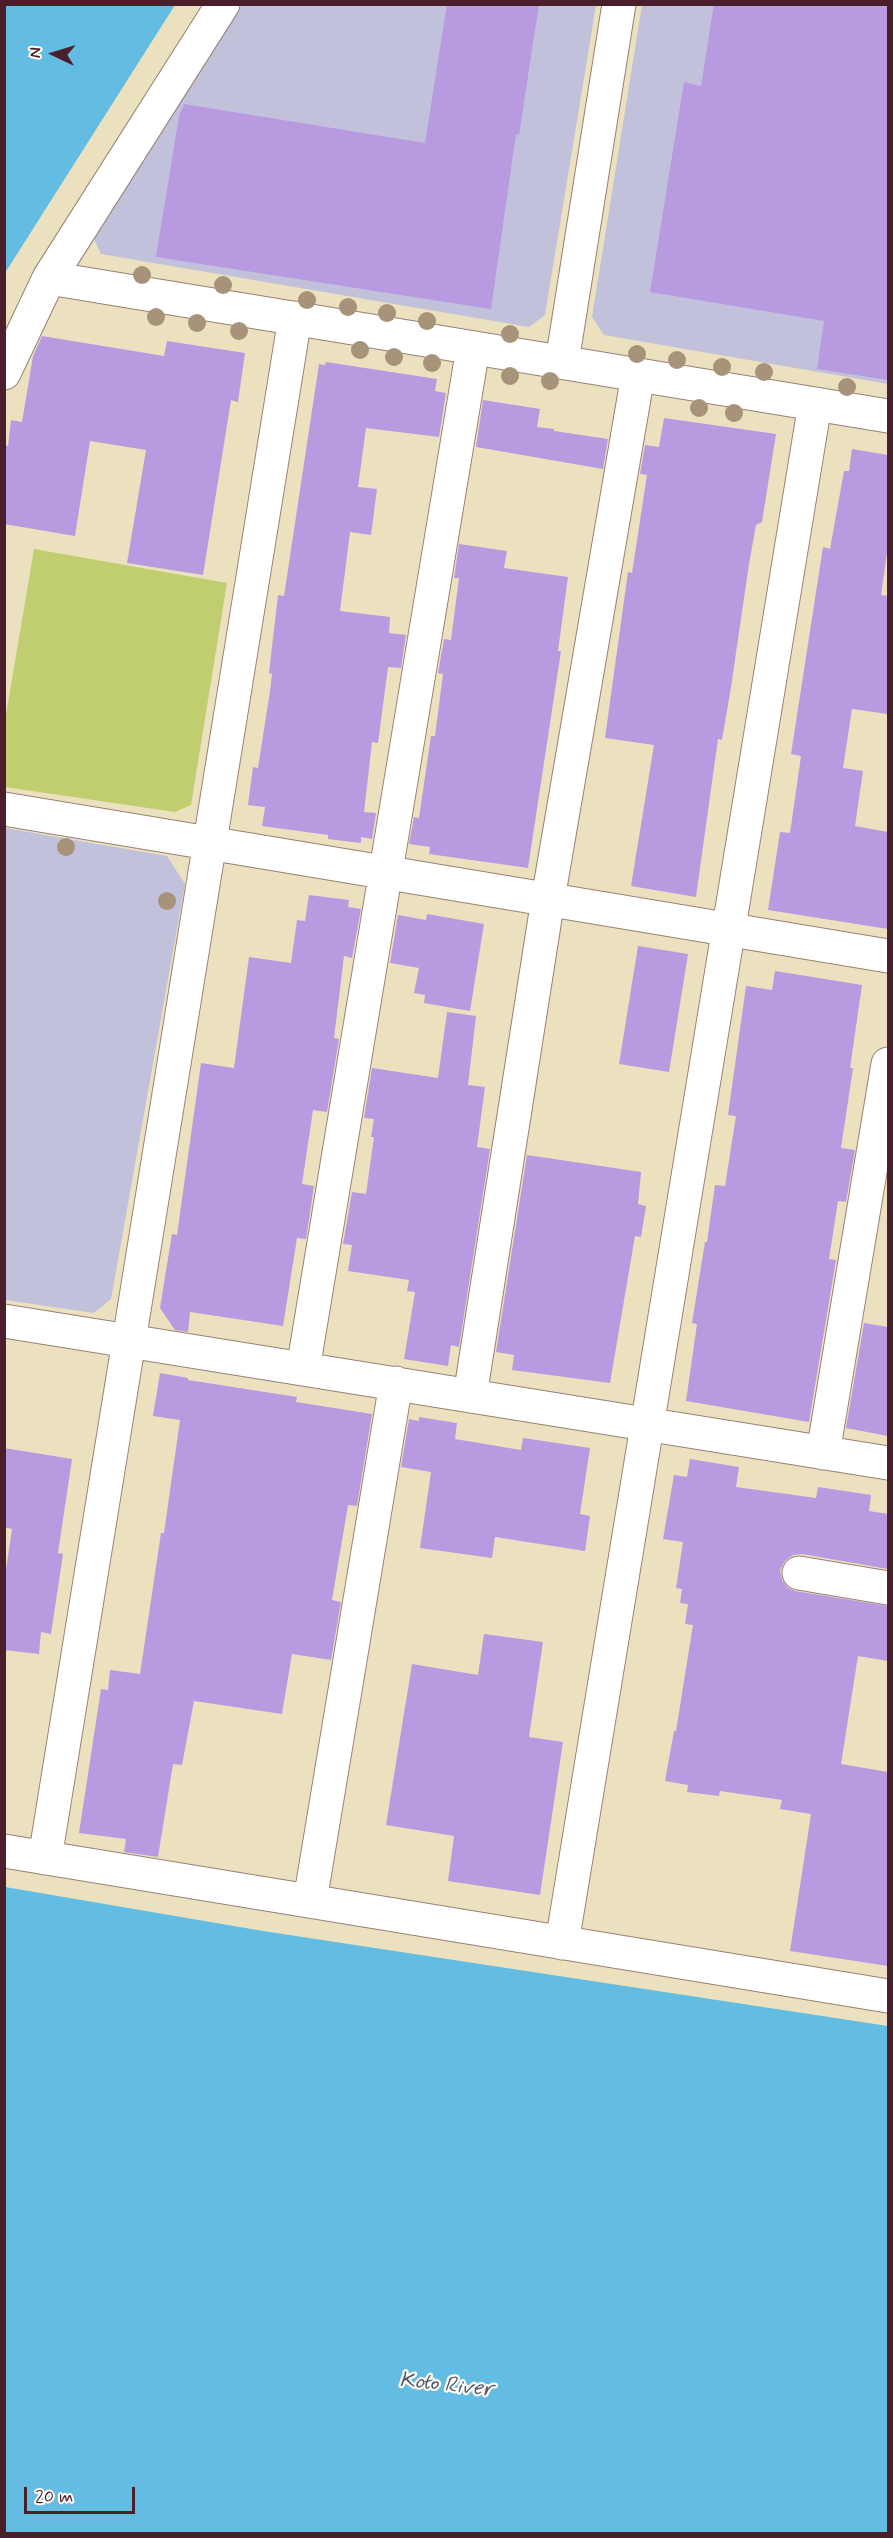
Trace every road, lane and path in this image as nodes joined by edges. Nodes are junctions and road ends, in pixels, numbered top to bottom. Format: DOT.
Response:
graph roads {
  1 [pos="224,4"];
  2 [pos="619,4"];
  3 [pos="49,278"];
  4 [pos="295,318"];
  5 [pos="473,348"];
  6 [pos="562,362"];
  7 [pos="4,373"];
  8 [pos="638,375"];
  9 [pos="815,404"];
  10 [pos="888,416"];
  11 [pos="4,809"];
  12 [pos="209,843"];
  13 [pos="387,872"];
  14 [pos="548,899"];
  15 [pos="728,929"];
  16 [pos="888,956"];
  17 [pos="888,1064"];
  18 [pos="4,1321"];
  19 [pos="128,1341"];
  20 [pos="303,1369"];
  21 [pos="396,1383"];
  22 [pos="470,1396"];
  23 [pos="647,1424"];
  24 [pos="823,1453"];
  25 [pos="888,1463"];
  26 [pos="799,1573"];
  27 [pos="888,1588"];
  28 [pos="4,1851"];
  29 [pos="45,1858"];
  30 [pos="310,1901"];
  31 [pos="562,1943"];
  32 [pos="888,1996"];
  1 -- 3 [label="street"];
  2 -- 6 [label="street"];
  3 -- 4 [label="street"];
  3 -- 7 [label="street"];
  4 -- 5 [label="street"];
  4 -- 12 [label="street"];
  5 -- 6 [label="street"];
  5 -- 13 [label="street"];
  6 -- 8 [label="street"];
  8 -- 9 [label="street"];
  8 -- 14 [label="street"];
  9 -- 10 [label="street"];
  9 -- 15 [label="street"];
  11 -- 12 [label="street"];
  12 -- 13 [label="street"];
  12 -- 19 [label="street"];
  13 -- 14 [label="street"];
  13 -- 20 [label="street"];
  14 -- 15 [label="street"];
  14 -- 22 [label="street"];
  15 -- 16 [label="street"];
  15 -- 23 [label="street"];
  17 -- 24 [label="street"];
  18 -- 19 [label="street"];
  19 -- 20 [label="street"];
  19 -- 29 [label="street"];
  20 -- 21 [label="street"];
  21 -- 22 [label="street"];
  21 -- 30 [label="street"];
  22 -- 23 [label="street"];
  23 -- 24 [label="street"];
  23 -- 31 [label="street"];
  24 -- 25 [label="street"];
  26 -- 27 [label="street"];
  28 -- 29 [label="street"];
  29 -- 30 [label="street"];
  30 -- 31 [label="street"];
  31 -- 32 [label="street"];
}
